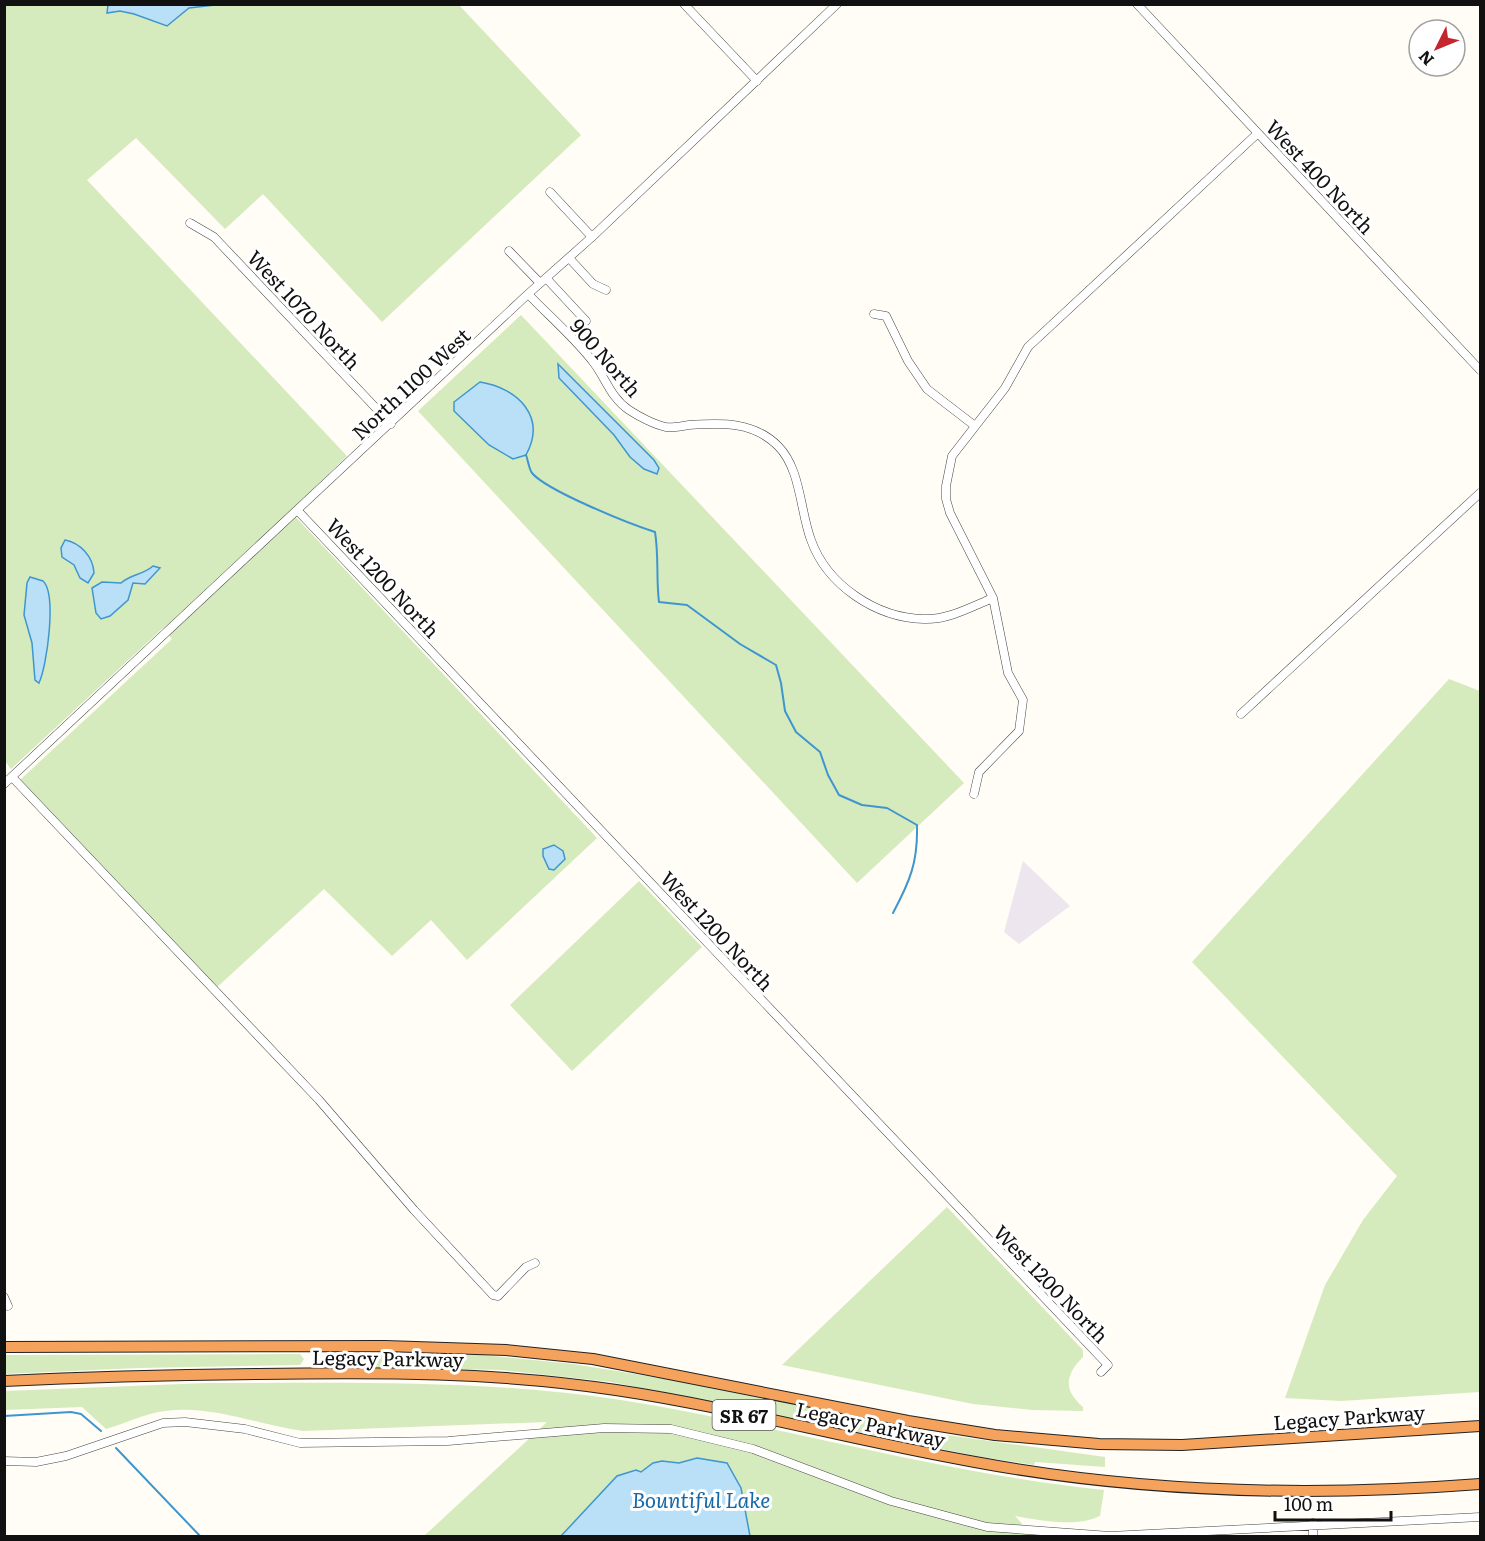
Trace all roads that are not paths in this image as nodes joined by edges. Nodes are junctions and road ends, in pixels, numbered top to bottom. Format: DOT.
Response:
graph roads {
  1 [pos="684,4"];
  2 [pos="837,4"];
  3 [pos="1137,4"];
  4 [pos="757,81"];
  5 [pos="1258,133"];
  6 [pos="550,192"];
  7 [pos="190,223"];
  8 [pos="592,237"];
  9 [pos="509,251"];
  10 [pos="569,258"];
  11 [pos="543,281"];
  12 [pos="606,290"];
  13 [pos="528,294"];
  14 [pos="874,314"];
  15 [pos="586,321"];
  16 [pos="1480,370"];
  17 [pos="391,424"];
  18 [pos="975,426"];
  19 [pos="1480,493"];
  20 [pos="298,511"];
  21 [pos="993,598"];
  22 [pos="1241,714"];
  23 [pos="12,777"];
  24 [pos="4,784"];
  25 [pos="974,794"];
  26 [pos="535,1263"];
  27 [pos="4,1297"];
  28 [pos="8,1306"];
  29 [pos="4,1347"];
  30 [pos="1101,1372"];
  31 [pos="4,1381"];
  32 [pos="1480,1426"];
  33 [pos="4,1461"];
  34 [pos="1480,1484"];
  35 [pos="1480,1517"];
  36 [pos="1313,1523"];
  37 [pos="1313,1536"];
  1 -- 4 [label="street"];
  2 -- 4 [label="street, North 1100 West"];
  3 -- 5 [label="street, West 400 North"];
  4 -- 8 [label="street, North 1100 West"];
  5 -- 16 [label="street, West 400 North"];
  5 -- 18 [label="street"];
  6 -- 8 [label="street"];
  7 -- 17 [label="street, West 1070 North"];
  8 -- 10 [label="street, North 1100 West"];
  9 -- 11 [label="street"];
  10 -- 11 [label="street, North 1100 West"];
  10 -- 12 [label="street"];
  11 -- 13 [label="street, North 1100 West"];
  11 -- 15 [label="street"];
  13 -- 17 [label="street, North 1100 West"];
  13 -- 21 [label="street, 900 North"];
  14 -- 18 [label="street"];
  17 -- 20 [label="street, North 1100 West"];
  18 -- 21 [label="street"];
  19 -- 22 [label="street"];
  20 -- 23 [label="street, North 1100 West"];
  20 -- 30 [label="street, West 1200 North"];
  21 -- 25 [label="street"];
  23 -- 24 [label="street, North 1100 West"];
  23 -- 26 [label="street"];
  27 -- 28 [label="street"];
  29 -- 32 [label="highway, Legacy Parkway / SR 67"];
  31 -- 34 [label="highway, Legacy Parkway / SR 67"];
  33 -- 36 [label="street"];
  35 -- 36 [label="street"];
  36 -- 37 [label="street"];
}
